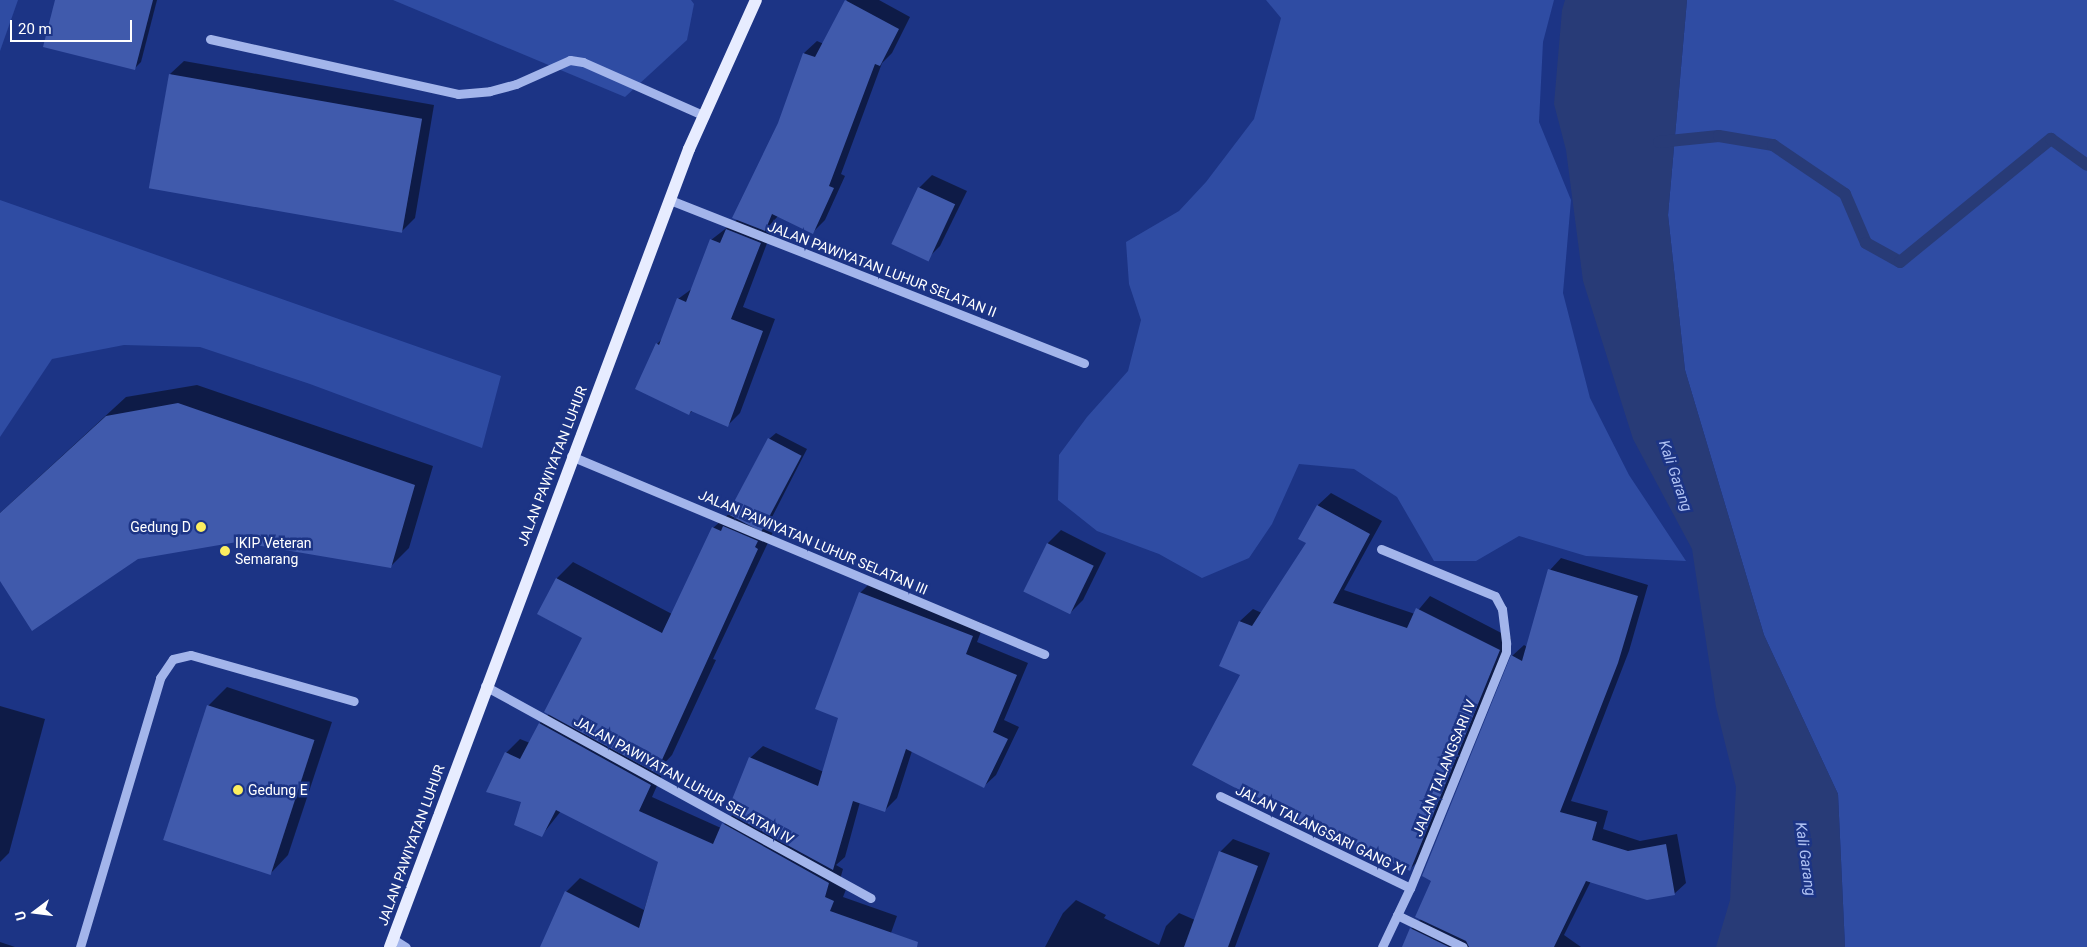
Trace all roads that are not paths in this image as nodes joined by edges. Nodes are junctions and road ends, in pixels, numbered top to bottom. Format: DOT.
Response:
graph roads {
  1 [pos="756,0"];
  2 [pos="210,39"];
  3 [pos="705,116"];
  4 [pos="670,200"];
  5 [pos="1084,364"];
  6 [pos="571,456"];
  7 [pos="1381,549"];
  8 [pos="1044,654"];
  9 [pos="485,686"];
  10 [pos="354,701"];
  11 [pos="1220,796"];
  12 [pos="1410,888"];
  13 [pos="870,898"];
  14 [pos="1397,915"];
  15 [pos="391,943"];
  16 [pos="80,947"];
  17 [pos="406,947"];
  18 [pos="1382,947"];
  19 [pos="1462,947"];
  1 -- 3 [label="main road, JALAN PAWIYATAN LUHUR"];
  2 -- 3 [label="street"];
  3 -- 4 [label="main road, JALAN PAWIYATAN LUHUR"];
  4 -- 5 [label="street, JALAN PAWIYATAN LUHUR SELATAN II"];
  4 -- 6 [label="main road, JALAN PAWIYATAN LUHUR"];
  6 -- 8 [label="street, JALAN PAWIYATAN LUHUR SELATAN III"];
  6 -- 9 [label="main road, JALAN PAWIYATAN LUHUR"];
  7 -- 12 [label="street, JALAN TALANGSARI IV"];
  9 -- 13 [label="street, JALAN PAWIYATAN LUHUR SELATAN IV"];
  9 -- 15 [label="main road, JALAN PAWIYATAN LUHUR"];
  10 -- 16 [label="street"];
  11 -- 12 [label="street, JALAN TALANGSARI GANG XI"];
  12 -- 14 [label="street, JALAN TALANGSARI IV"];
  14 -- 18 [label="street, JALAN TALANGSARI IV"];
  14 -- 19 [label="street"];
  15 -- 17 [label="street"];
}
